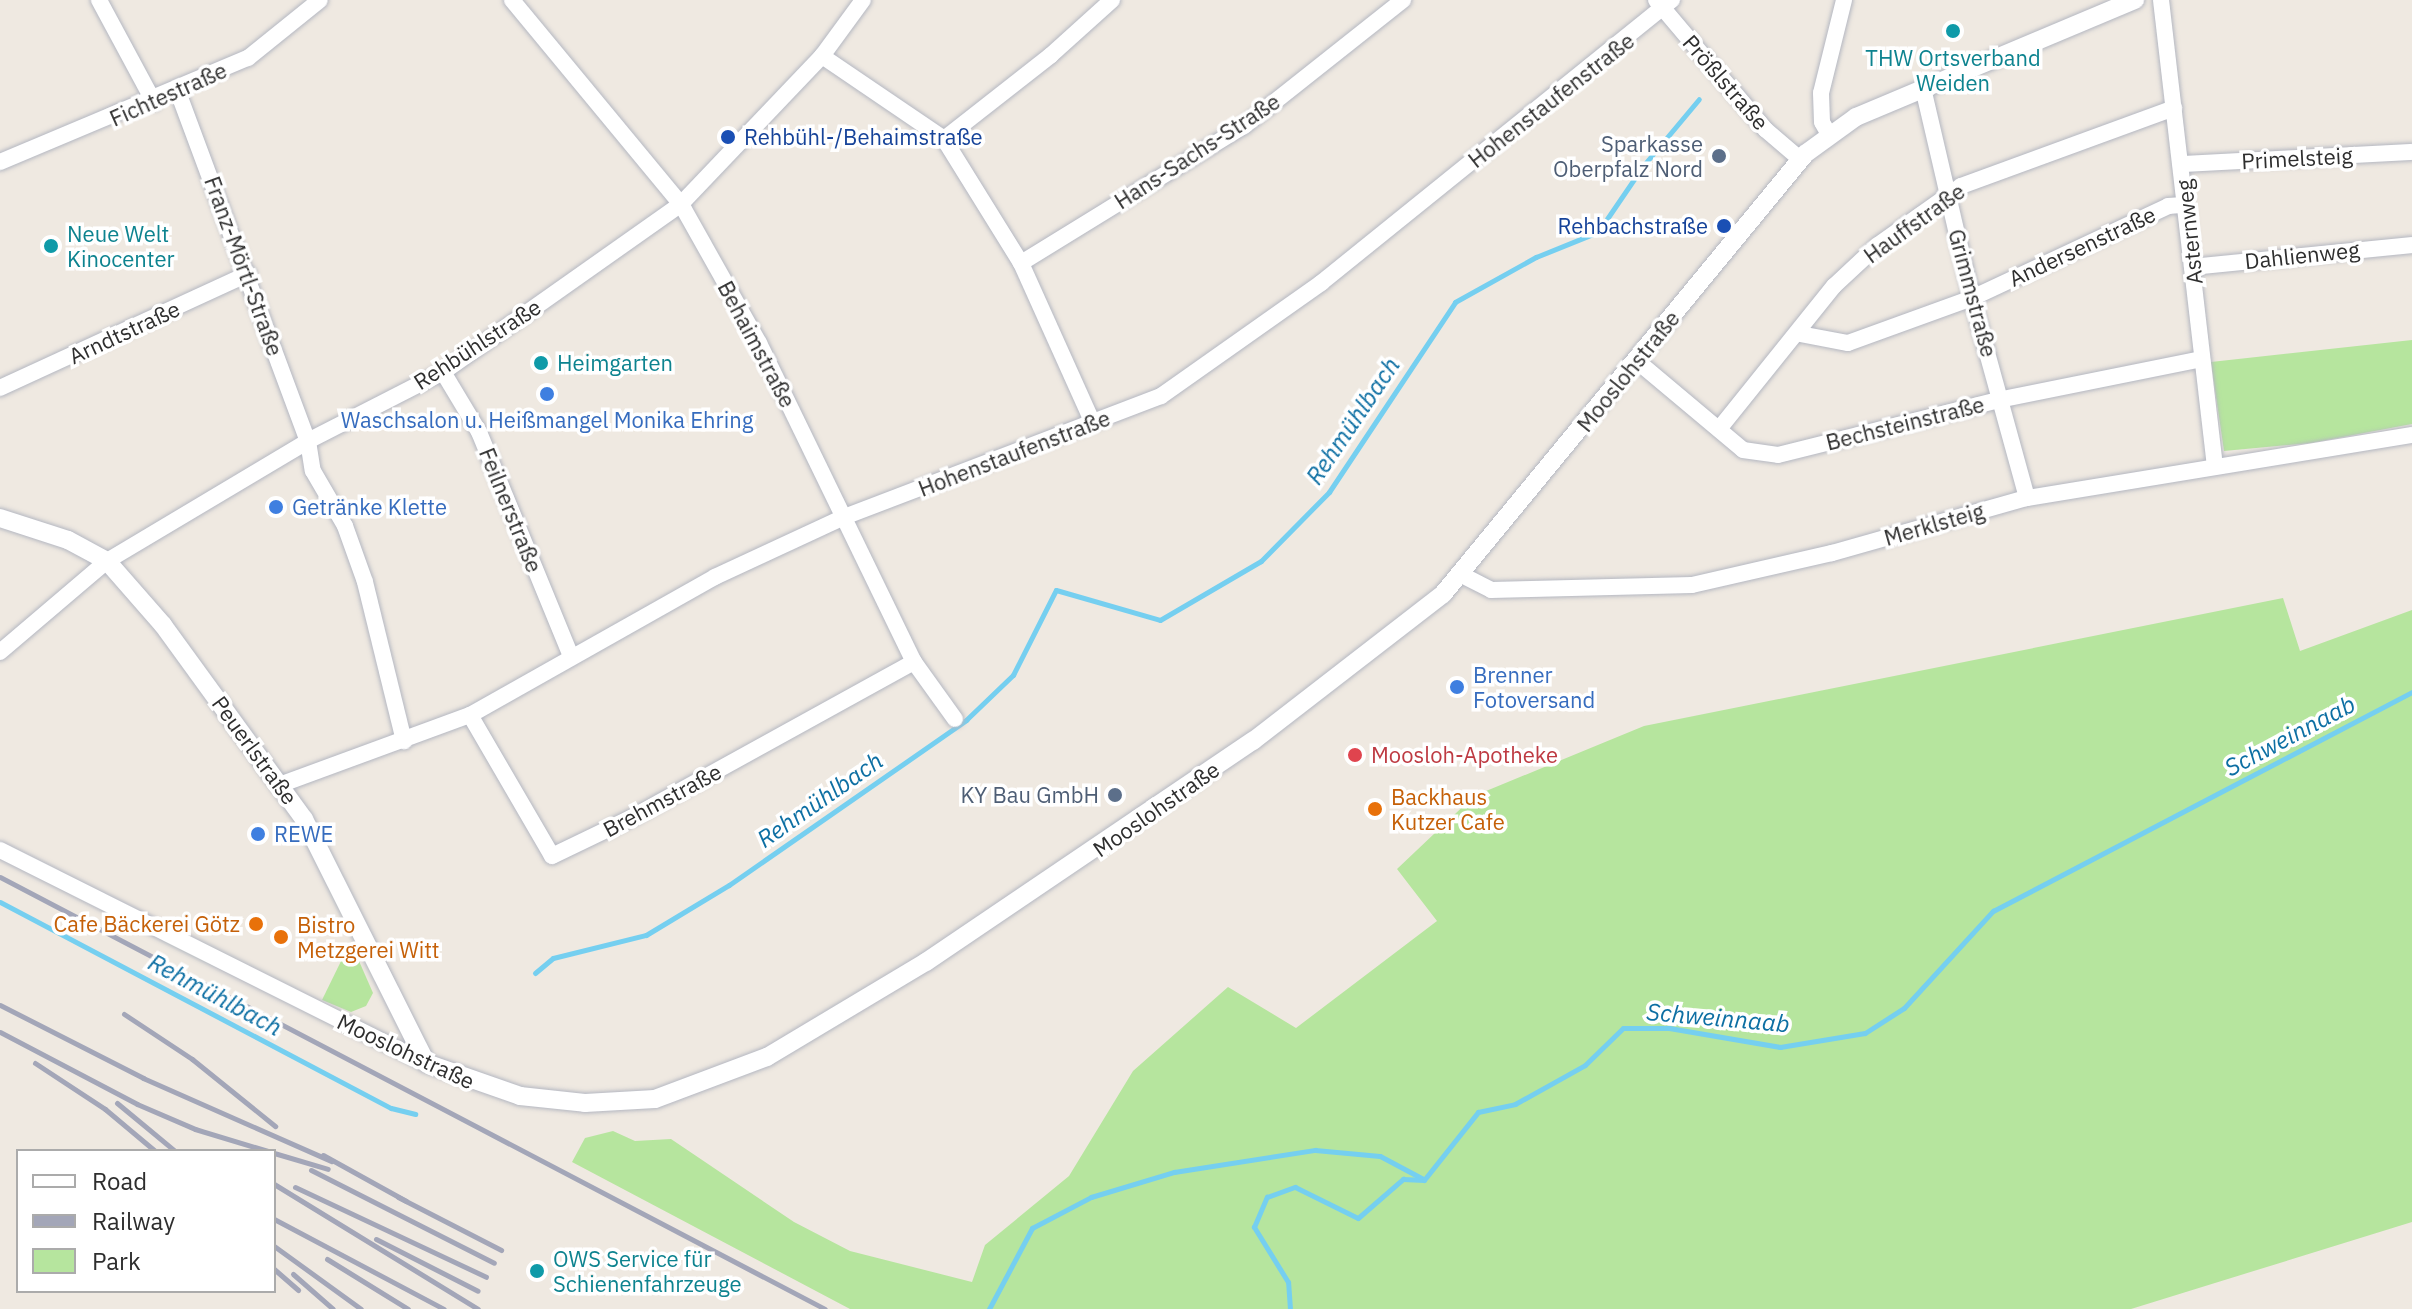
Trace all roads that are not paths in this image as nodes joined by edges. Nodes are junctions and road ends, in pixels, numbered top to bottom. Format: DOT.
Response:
graph roads {
  1 [pos="99,0"];
  2 [pos="320,0"];
  3 [pos="512,0"];
  4 [pos="863,0"];
  5 [pos="1112,0"];
  6 [pos="1403,0"];
  7 [pos="1844,0"];
  8 [pos="2135,0"];
  9 [pos="2161,0"];
  10 [pos="1664,3"];
  11 [pos="822,56"];
  12 [pos="1923,88"];
  13 [pos="178,92"];
  14 [pos="154,102"];
  15 [pos="2174,108"];
  16 [pos="1830,136"];
  17 [pos="944,139"];
  18 [pos="2412,152"];
  19 [pos="1800,159"];
  20 [pos="0,162"];
  21 [pos="2182,164"];
  22 [pos="1948,197"];
  23 [pos="681,204"];
  24 [pos="2184,205"];
  25 [pos="2412,245"];
  26 [pos="1021,263"];
  27 [pos="2192,267"];
  28 [pos="248,274"];
  29 [pos="1972,298"];
  30 [pos="1800,334"];
  31 [pos="2202,359"];
  32 [pos="1637,361"];
  33 [pos="443,372"];
  34 [pos="0,388"];
  35 [pos="2003,399"];
  36 [pos="1093,423"];
  37 [pos="1719,429"];
  38 [pos="2412,435"];
  39 [pos="308,441"];
  40 [pos="2215,464"];
  41 [pos="2027,498"];
  42 [pos="844,517"];
  43 [pos="0,518"];
  44 [pos="107,561"];
  45 [pos="1460,574"];
  46 [pos="0,652"];
  47 [pos="570,654"];
  48 [pos="914,662"];
  49 [pos="470,715"];
  50 [pos="955,719"];
  51 [pos="404,741"];
  52 [pos="282,784"];
  53 [pos="0,850"];
  54 [pos="426,1063"];
  1 -- 14 [label="street"];
  2 -- 13 [label="street, Fichtestraße"];
  3 -- 23 [label="street, Behaimstraße"];
  4 -- 11 [label="street, Rehbühlstraße"];
  5 -- 17 [label="street"];
  6 -- 26 [label="street, Hans-Sachs-Straße"];
  7 -- 16 [label="street"];
  8 -- 12 [label="street, Mooslohstraße"];
  9 -- 15 [label="street, Asternweg"];
  10 -- 19 [label="street, Prößlstraße"];
  10 -- 36 [label="street, Hohenstaufenstraße"];
  11 -- 17 [label="street"];
  11 -- 23 [label="street, Rehbühlstraße"];
  12 -- 16 [label="street, Mooslohstraße"];
  12 -- 22 [label="street, Grimmstraße"];
  13 -- 14 [label="street, Fichtestraße"];
  13 -- 28 [label="street, Franz-Mörtl-Straße"];
  14 -- 20 [label="street, Fichtestraße"];
  15 -- 21 [label="street, Asternweg"];
  15 -- 22 [label="street, Hauffstraße"];
  16 -- 19 [label="street, Mooslohstraße"];
  17 -- 26 [label="street"];
  18 -- 21 [label="street, Primelsteig"];
  19 -- 32 [label="street, Mooslohstraße"];
  21 -- 24 [label="street, Asternweg"];
  22 -- 29 [label="street, Grimmstraße"];
  22 -- 30 [label="street, Hauffstraße"];
  23 -- 33 [label="street, Rehbühlstraße"];
  23 -- 42 [label="street, Behaimstraße"];
  24 -- 27 [label="street, Asternweg"];
  24 -- 29 [label="street, Andersenstraße"];
  25 -- 27 [label="street, Dahlienweg"];
  26 -- 36 [label="street"];
  27 -- 31 [label="street, Asternweg"];
  28 -- 34 [label="street, Arndtstraße"];
  28 -- 39 [label="street, Franz-Mörtl-Straße"];
  29 -- 30 [label="street, Andersenstraße"];
  29 -- 35 [label="street, Grimmstraße"];
  30 -- 37 [label="street, Hauffstraße"];
  31 -- 35 [label="street, Bechsteinstraße"];
  31 -- 40 [label="street, Asternweg"];
  32 -- 37 [label="street, Bechsteinstraße"];
  32 -- 45 [label="street, Mooslohstraße"];
  33 -- 39 [label="street, Rehbühlstraße"];
  33 -- 47 [label="street, Feilnerstraße"];
  35 -- 37 [label="street, Bechsteinstraße"];
  35 -- 41 [label="street, Grimmstraße"];
  36 -- 42 [label="street, Hohenstaufenstraße"];
  38 -- 40 [label="street, Merklsteig"];
  39 -- 44 [label="street, Rehbühlstraße"];
  39 -- 51 [label="street, Franz-Mörtl-Straße"];
  40 -- 41 [label="street, Merklsteig"];
  41 -- 45 [label="street, Merklsteig"];
  42 -- 47 [label="street, Hohenstaufenstraße"];
  42 -- 48 [label="street, Behaimstraße"];
  43 -- 44 [label="street, Peuerlstraße"];
  44 -- 46 [label="street, Rehbühlstraße"];
  44 -- 52 [label="street, Peuerlstraße"];
  45 -- 54 [label="street, Mooslohstraße"];
  47 -- 49 [label="street, Hohenstaufenstraße"];
  48 -- 49 [label="street, Brehmstraße"];
  48 -- 50 [label="street, Behaimstraße"];
  49 -- 51 [label="street, Hohenstaufenstraße"];
  51 -- 52 [label="street, Hohenstaufenstraße"];
  52 -- 54 [label="street, Peuerlstraße"];
  53 -- 54 [label="street, Mooslohstraße"];
}
